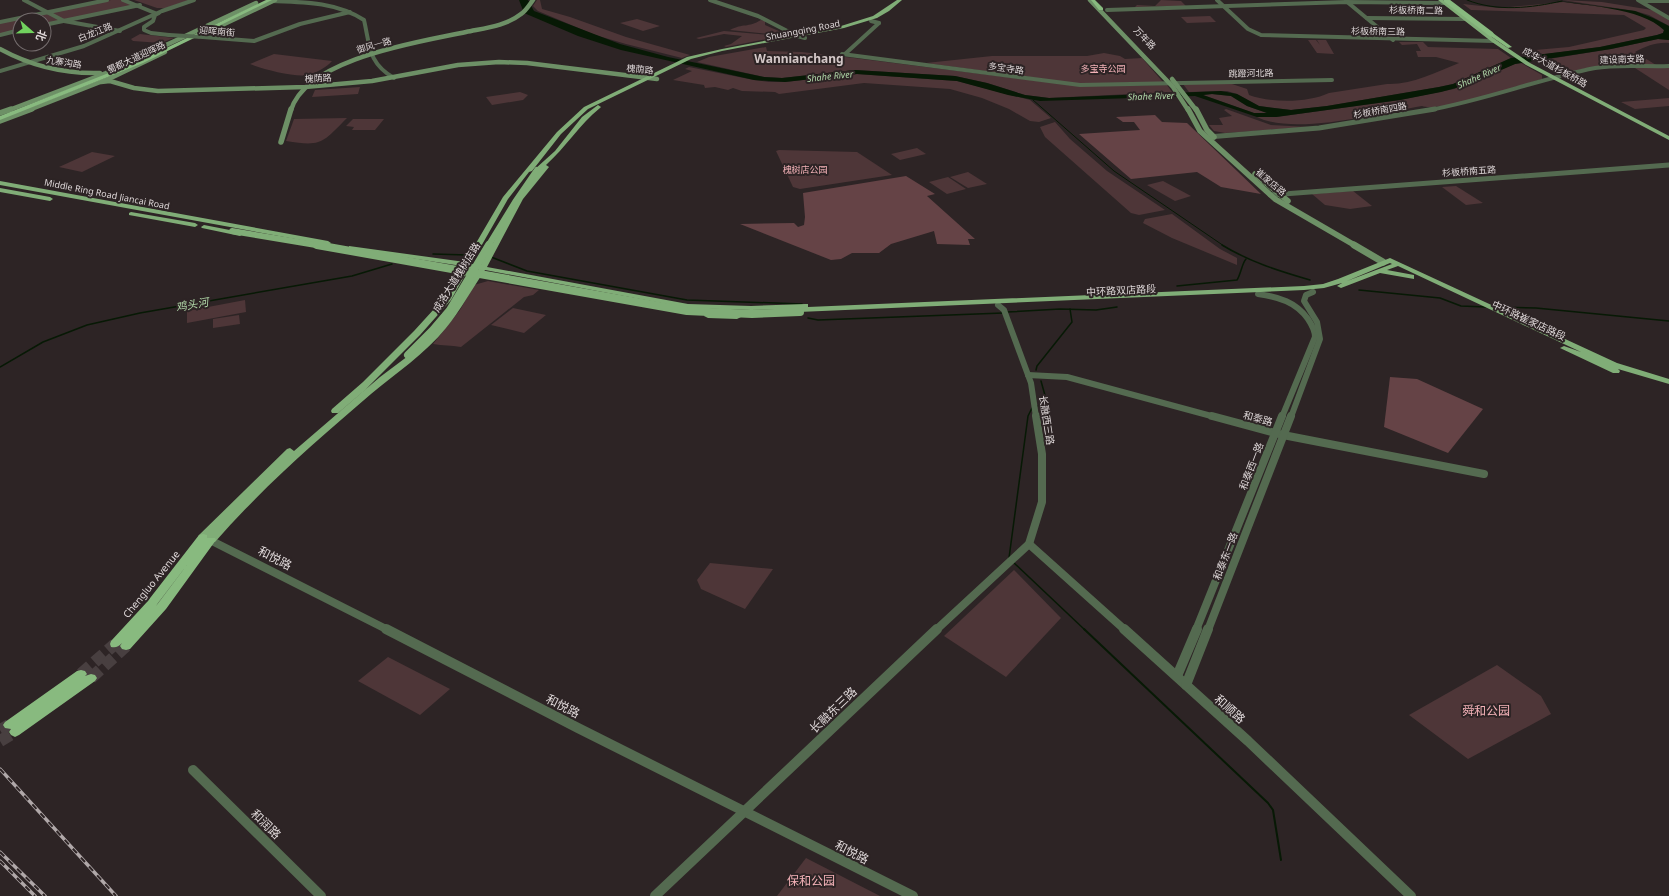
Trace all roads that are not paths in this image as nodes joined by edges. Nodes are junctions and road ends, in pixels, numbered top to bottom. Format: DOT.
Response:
graph roads {
  1 [pos="24,0"];
  2 [pos="107,0"];
  3 [pos="123,0"];
  4 [pos="132,0"];
  5 [pos="195,0"];
  6 [pos="272,0"];
  7 [pos="530,0"];
  8 [pos="533,0"];
  9 [pos="710,0"];
  10 [pos="717,0"];
  11 [pos="900,0"];
  12 [pos="907,0"];
  13 [pos="1090,0"];
  14 [pos="1217,0"];
  15 [pos="1095,1"];
  16 [pos="1345,1"];
  17 [pos="1444,1"];
  18 [pos="1639,1"];
  19 [pos="1669,1"];
  20 [pos="262,2"];
  21 [pos="140,5"];
  22 [pos="1224,6"];
  23 [pos="245,9"];
  24 [pos="1100,9"];
  25 [pos="163,10"];
  26 [pos="1107,10"];
  27 [pos="48,12"];
  28 [pos="350,12"];
  29 [pos="155,13"];
  30 [pos="52,14"];
  31 [pos="516,17"];
  32 [pos="1367,18"];
  33 [pos="1669,18"];
  34 [pos="1464,19"];
  35 [pos="12,20"];
  36 [pos="64,21"];
  37 [pos="872,21"];
  38 [pos="0,22"];
  39 [pos="52,23"];
  40 [pos="215,26"];
  41 [pos="121,31"];
  42 [pos="12,32"];
  43 [pos="206,32"];
  44 [pos="1489,34"];
  45 [pos="0,35"];
  46 [pos="802,37"];
  47 [pos="1393,40"];
  48 [pos="1494,41"];
  49 [pos="1503,46"];
  50 [pos="1510,46"];
  51 [pos="0,49"];
  52 [pos="0,53"];
  53 [pos="370,53"];
  54 [pos="1531,64"];
  55 [pos="28,65"];
  56 [pos="674,65"];
  57 [pos="1669,66"];
  58 [pos="682,67"];
  59 [pos="1,72"];
  60 [pos="106,73"];
  61 [pos="113,77"];
  62 [pos="1555,77"];
  63 [pos="93,78"];
  64 [pos="393,78"];
  65 [pos="648,78"];
  66 [pos="657,79"];
  67 [pos="1332,80"];
  68 [pos="101,82"];
  69 [pos="1173,84"];
  70 [pos="304,87"];
  71 [pos="1180,87"];
  72 [pos="80,90"];
  73 [pos="41,98"];
  74 [pos="51,98"];
  75 [pos="19,110"];
  76 [pos="0,113"];
  77 [pos="0,117"];
  78 [pos="0,121"];
  79 [pos="1669,135"];
  80 [pos="1213,136"];
  81 [pos="1206,137"];
  82 [pos="1669,138"];
  83 [pos="280,142"];
  84 [pos="545,150"];
  85 [pos="557,152"];
  86 [pos="1669,165"];
  87 [pos="533,170"];
  88 [pos="0,187"];
  89 [pos="1278,194"];
  90 [pos="1270,195"];
  91 [pos="210,222"];
  92 [pos="204,227"];
  93 [pos="235,230"];
  94 [pos="1390,263"];
  95 [pos="465,268"];
  96 [pos="480,271"];
  97 [pos="1379,271"];
  98 [pos="1411,277"];
  99 [pos="1314,292"];
  100 [pos="1258,294"];
  101 [pos="840,309"];
  102 [pos="1003,310"];
  103 [pos="406,354"];
  104 [pos="1028,375"];
  105 [pos="383,379"];
  106 [pos="1669,382"];
  107 [pos="363,387"];
  108 [pos="1669,388"];
  109 [pos="1279,434"];
  110 [pos="1484,474"];
  111 [pos="207,539"];
  112 [pos="1029,544"];
  113 [pos="120,645"];
  114 [pos="86,676"];
  115 [pos="1177,676"];
  116 [pos="1186,685"];
  117 [pos="12,729"];
  118 [pos="193,770"];
  119 [pos="744,812"];
  120 [pos="321,896"];
  121 [pos="655,896"];
  122 [pos="913,896"];
  123 [pos="1411,896"];
  1 -- 27 [label="street"];
  2 -- 27 [label="street"];
  3 -- 21 [label="street"];
  4 -- 25 [label="street"];
  5 -- 25 [label="street, 白龙江路"];
  5 -- 28 [label="street, 迎晖南街, bridge"];
  6 -- 20 [label="highway, 蜀都大道迎晖路"];
  6 -- 28 [label="street"];
  6 -- 43 [label="main road, 蜀都大道迎晖路"];
  7 -- 31 [label="main road"];
  8 -- 31 [label="main road"];
  9 -- 46 [label="street"];
  10 -- 46 [label="street"];
  11 -- 46 [label="main road, Shuangqing Road"];
  12 -- 37 [label="main road, Shuangqing Road"];
  13 -- 24 [label="main road, 万年路"];
  14 -- 22 [label="street"];
  15 -- 24 [label="highway"];
  15 -- 26 [label="main road, 万年路"];
  16 -- 17 [label="street"];
  16 -- 22 [label="street"];
  16 -- 32 [label="street"];
  17 -- 34 [label="main road, 成华大道杉板桥路"];
  17 -- 44 [label="highway, bridge"];
  17 -- 50 [label="main road, 成华大道杉板桥路"];
  18 -- 19 [label="street"];
  18 -- 33 [label="street"];
  20 -- 23 [label="highway, 蜀都大道迎晖路"];
  20 -- 23 [label="main road"];
  20 -- 40 [label="highway, 蜀都大道迎晖路"];
  20 -- 60 [label="main road, 蜀都大道迎晖路"];
  21 -- 29 [label="street"];
  21 -- 36 [label="street"];
  22 -- 26 [label="street"];
  22 -- 47 [label="street, 杉板桥南三路"];
  23 -- 75 [label="highway, 蜀都大道迎晖路"];
  24 -- 69 [label="main road, 万年路"];
  25 -- 29 [label="street, 白龙江路"];
  26 -- 69 [label="main road, 万年路"];
  28 -- 53 [label="street"];
  29 -- 41 [label="street, 白龙江路"];
  30 -- 36 [label="street"];
  31 -- 53 [label="main road, 御风一路"];
  32 -- 34 [label="street, 杉板桥南二路"];
  32 -- 47 [label="street"];
  34 -- 48 [label="main road, 成华大道杉板桥路"];
  35 -- 38 [label="street"];
  36 -- 39 [label="street"];
  36 -- 41 [label="street"];
  37 -- 46 [label="main road, Shuangqing Road"];
  37 -- 69 [label="street, 多宝寺路"];
  40 -- 43 [label="main road"];
  40 -- 74 [label="highway, 蜀都大道迎晖路"];
  41 -- 55 [label="street, 白龙江路"];
  42 -- 45 [label="street"];
  43 -- 61 [label="main road, 蜀都大道迎晖路"];
  44 -- 49 [label="highway"];
  44 -- 50 [label="highway"];
  46 -- 56 [label="main road, Shuangqing Road"];
  46 -- 58 [label="main road, Shuangqing Road"];
  47 -- 48 [label="street, 杉板桥南三路"];
  48 -- 49 [label="main road, 成华大道杉板桥路"];
  49 -- 54 [label="main road, 成华大道杉板桥路"];
  50 -- 54 [label="main road, 成华大道杉板桥路"];
  51 -- 55 [label="main road, 九寨沟路"];
  52 -- 55 [label="main road, 九寨沟路"];
  53 -- 64 [label="street"];
  53 -- 70 [label="main road, 御风一路"];
  54 -- 62 [label="main road, 成华大道杉板桥路"];
  55 -- 59 [label="street, 白龙江路"];
  55 -- 60 [label="main road, 九寨沟路"];
  55 -- 63 [label="main road, 九寨沟路"];
  56 -- 65 [label="main road, 成洛大道槐树店路"];
  57 -- 62 [label="street, 建设南支路"];
  58 -- 66 [label="main road, 成洛大道槐树店路"];
  60 -- 63 [label="main road, 蜀都大道迎晖路"];
  61 -- 68 [label="main road, 蜀都大道迎晖路"];
  61 -- 70 [label="main road, 槐荫路"];
  62 -- 79 [label="main road, 成华大道杉板桥路"];
  62 -- 80 [label="street, 杉板桥南四路"];
  62 -- 82 [label="main road, 成华大道杉板桥路"];
  63 -- 73 [label="main road, 蜀都大道迎晖路"];
  64 -- 65 [label="main road, 槐荫路"];
  64 -- 70 [label="main road, 槐荫路"];
  65 -- 66 [label="main road, 槐荫路"];
  65 -- 84 [label="main road, 成洛大道槐树店路"];
  66 -- 85 [label="main road, 成洛大道槐树店路"];
  67 -- 69 [label="street, 跳蹬河北路"];
  68 -- 70 [label="main road, 槐荫路"];
  68 -- 72 [label="main road, 蜀都大道迎晖路"];
  69 -- 71 [label="main road, 万年路"];
  69 -- 81 [label="main road, 崔家店路"];
  70 -- 83 [label="main road, 御风一路"];
  71 -- 80 [label="main road, 崔家店路"];
  72 -- 74 [label="main road"];
  72 -- 78 [label="main road, 蜀都大道迎晖路"];
  73 -- 75 [label="main road"];
  73 -- 76 [label="main road, 蜀都大道迎晖路"];
  74 -- 75 [label="highway, 蜀都大道迎晖路"];
  75 -- 77 [label="highway"];
  80 -- 81 [label="street, 杉板桥南四路"];
  80 -- 89 [label="main road, 崔家店路"];
  81 -- 90 [label="main road, 崔家店路"];
  84 -- 87 [label="main road, 成洛大道槐树店路"];
  84 -- 95 [label="main road"];
  85 -- 87 [label="main road, 成洛大道槐树店路"];
  85 -- 96 [label="main road"];
  86 -- 89 [label="street, 杉板桥南五路"];
  87 -- 103 [label="main road, 成洛大道槐树店路, bridge"];
  88 -- 91 [label="main road, Middle Ring Road Jiancai Road"];
  88 -- 92 [label="main road, Middle Ring Road Jiancai Road"];
  89 -- 90 [label="street, 杉板桥南五路"];
  89 -- 94 [label="main road, 崔家店路"];
  90 -- 94 [label="main road, 崔家店路"];
  91 -- 93 [label="main road"];
  91 -- 95 [label="main road"];
  92 -- 93 [label="main road"];
  92 -- 95 [label="main road"];
  93 -- 101 [label="main road, bridge"];
  94 -- 97 [label="main road, 中环路双店路段"];
  94 -- 98 [label="main road, 中环路崔家店路段"];
  94 -- 101 [label="main road, 中环路双店路段"];
  94 -- 106 [label="main road, 中环路崔家店路段"];
  95 -- 96 [label="main road"];
  95 -- 107 [label="main road"];
  96 -- 101 [label="main road"];
  96 -- 105 [label="main road"];
  97 -- 98 [label="main road"];
  97 -- 99 [label="main road, 中环路双店路段"];
  98 -- 108 [label="main road, 中环路崔家店路段"];
  99 -- 100 [label="main road, 中环路双店路段"];
  99 -- 109 [label="street, 和泰西一路"];
  100 -- 102 [label="main road, 中环路双店路段"];
  100 -- 109 [label="street, 和泰西一路"];
  101 -- 102 [label="main road, 中环路双店路段"];
  102 -- 104 [label="street, 长融西三路"];
  103 -- 105 [label="main road, 成洛大道槐树店路"];
  103 -- 107 [label="main road, 成洛大道槐树店路"];
  104 -- 109 [label="street, 和泰路"];
  104 -- 112 [label="street, 长融西三路"];
  105 -- 111 [label="main road, 成洛大道槐树店路"];
  107 -- 111 [label="main road, 成洛大道槐树店路"];
  109 -- 110 [label="street, 和泰路"];
  109 -- 115 [label="street, 和泰西一路"];
  109 -- 116 [label="street, 和泰东一路"];
  111 -- 113 [label="highway, Chengluo Avenue"];
  111 -- 119 [label="street, 和悦路"];
  112 -- 115 [label="street, 和顺路"];
  112 -- 119 [label="street, 长融东三路"];
  114 -- 117 [label="highway"];
  115 -- 116 [label="street, 和顺路"];
  116 -- 123 [label="street, 和顺路"];
  118 -- 120 [label="street, 和润路"];
  119 -- 121 [label="street, 长融东三路"];
  119 -- 122 [label="street, 和悦路"];
}
